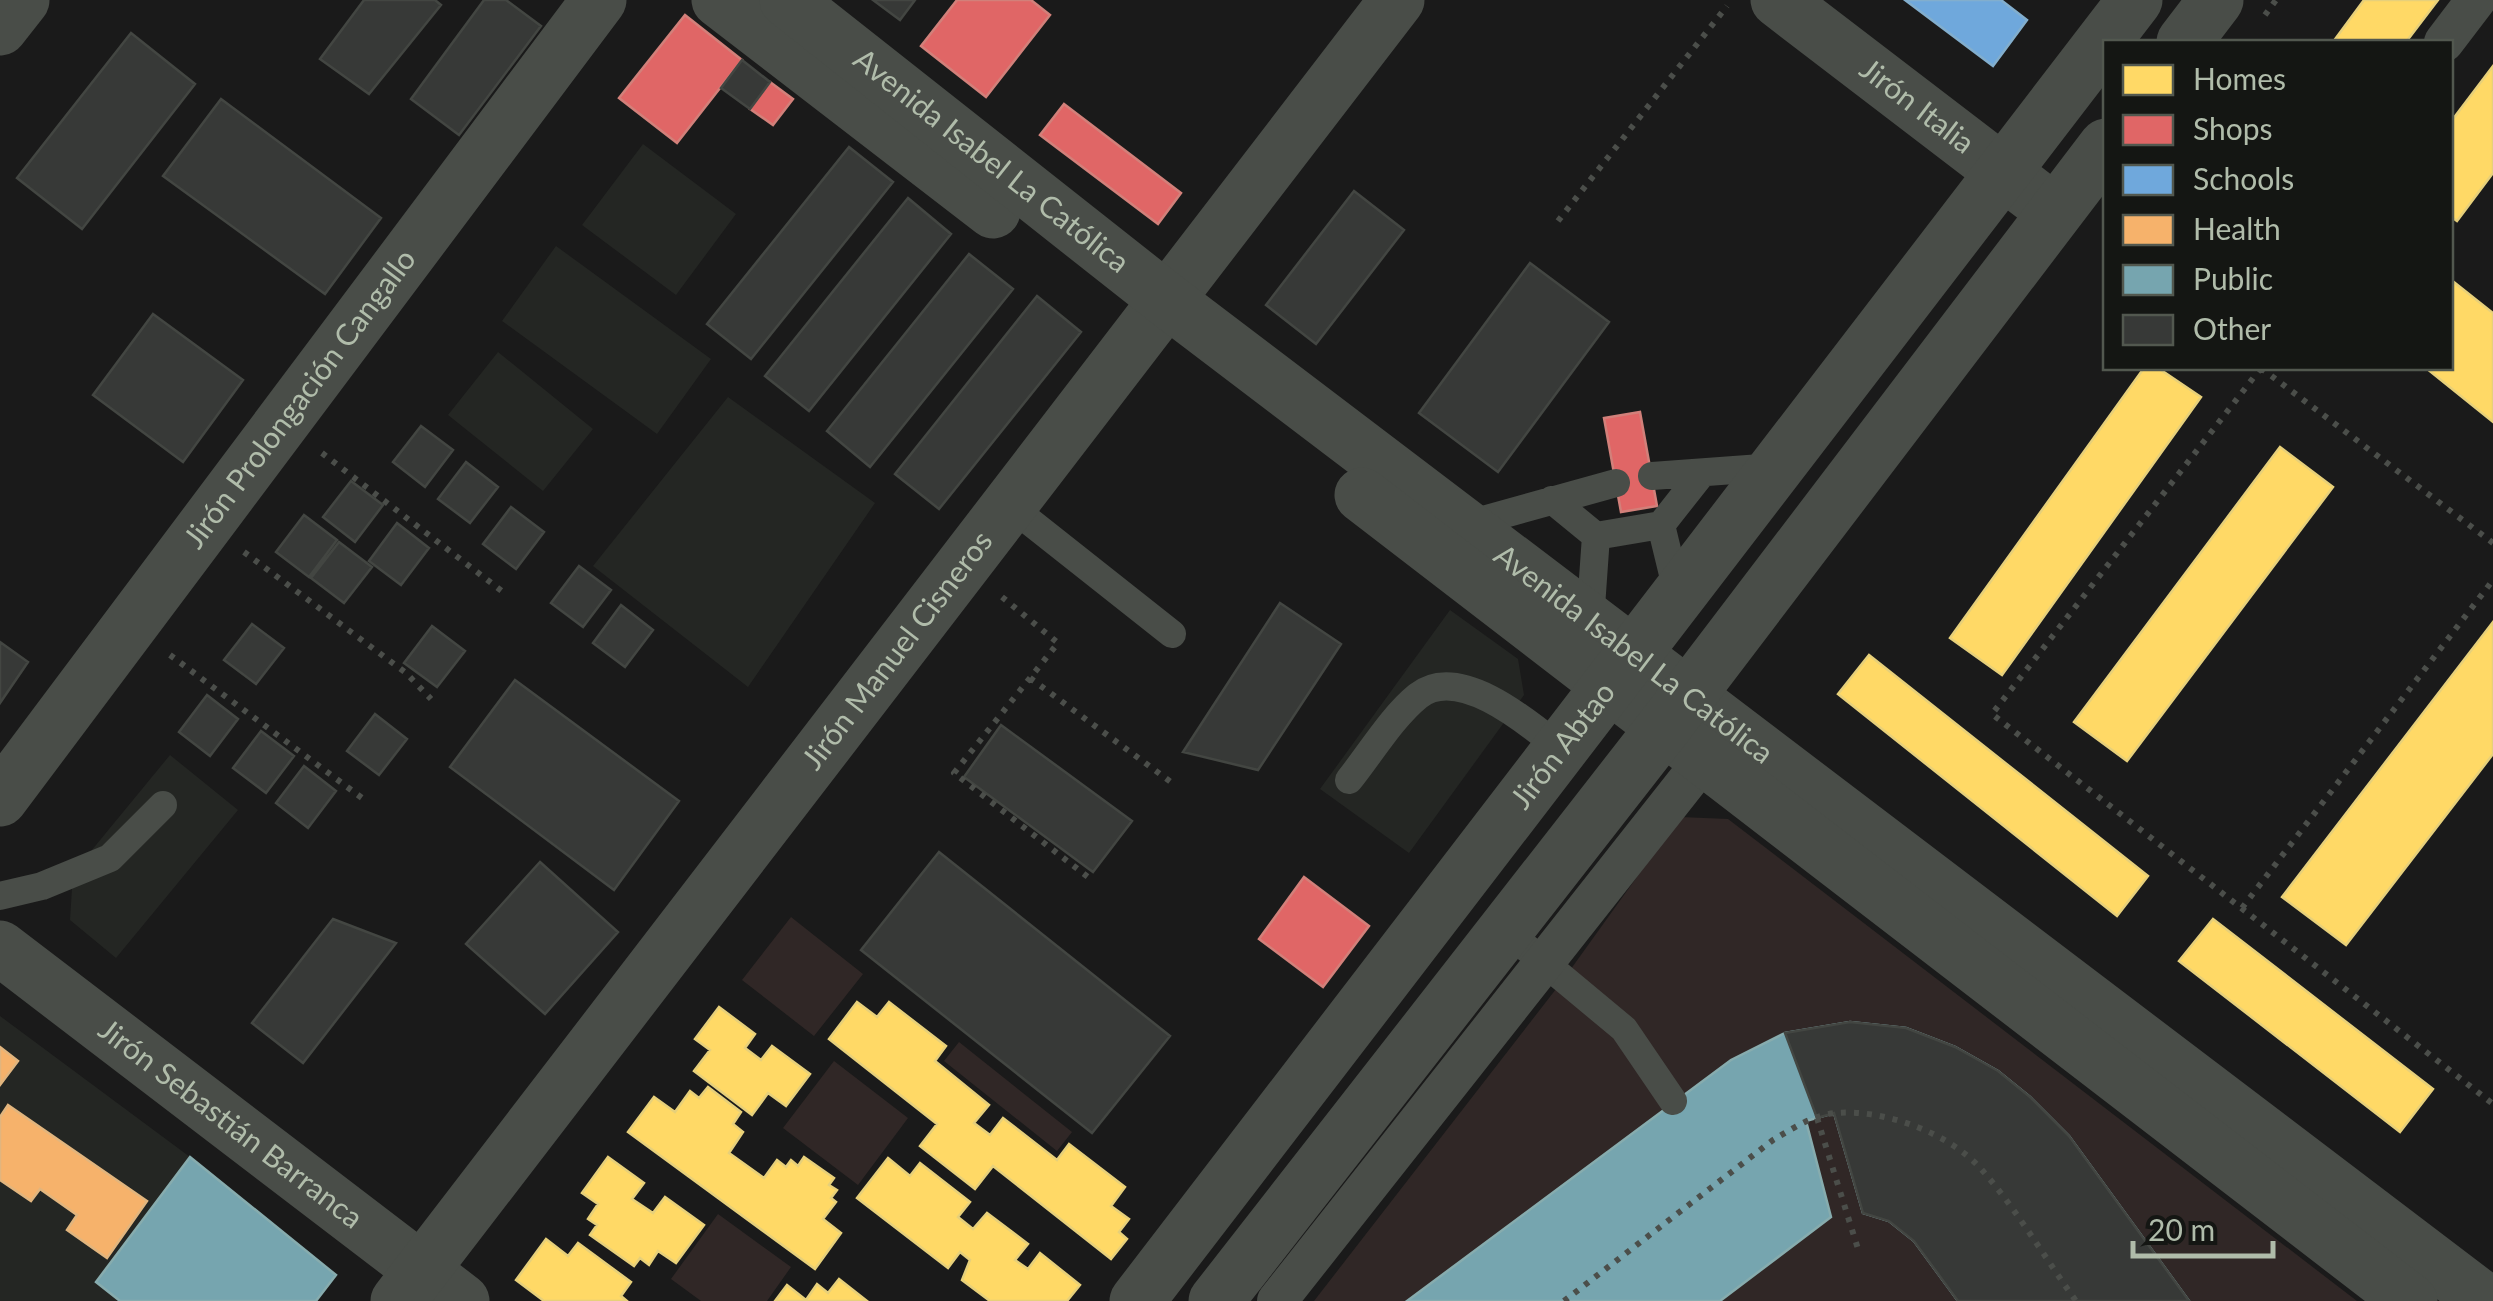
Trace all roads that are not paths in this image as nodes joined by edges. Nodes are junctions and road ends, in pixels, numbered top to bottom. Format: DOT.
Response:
graph roads {
  1 [pos="22,0"];
  2 [pos="599,0"];
  3 [pos="720,0"];
  4 [pos="787,0"];
  5 [pos="1398,0"];
  6 [pos="1778,0"];
  7 [pos="2136,0"];
  8 [pos="2216,0"];
  9 [pos="2476,0"];
  10 [pos="0,28"];
  11 [pos="2105,40"];
  12 [pos="2186,40"];
  13 [pos="2446,40"];
  14 [pos="2103,42"];
  15 [pos="2103,150"];
  16 [pos="2002,172"];
  17 [pos="2055,212"];
  18 [pos="1156,314"];
  19 [pos="1777,467"];
  20 [pos="1702,473"];
  21 [pos="1652,476"];
  22 [pos="1616,482"];
  23 [pos="1552,500"];
  24 [pos="1008,506"];
  25 [pos="1464,525"];
  26 [pos="1661,525"];
  27 [pos="1596,536"];
  28 [pos="1678,595"];
  29 [pos="1590,620"];
  30 [pos="1172,634"];
  31 [pos="1622,668"];
  32 [pos="1676,711"];
  33 [pos="1561,749"];
  34 [pos="1698,770"];
  35 [pos="1349,780"];
  36 [pos="0,799"];
  37 [pos="163,806"];
  38 [pos="0,896"];
  39 [pos="1525,945"];
  40 [pos="0,948"];
  41 [pos="1673,1102"];
  42 [pos="427,1291"];
  43 [pos="1137,1301"];
  44 [pos="1216,1301"];
  45 [pos="1277,1301"];
  46 [pos="2377,1301"];
  47 [pos="2410,1301"];
  48 [pos="2485,1301"];
  1 -- 10 [label="street"];
  2 -- 36 [label="street, Jirón Prolongación Cangallo"];
  3 -- 18 [label="street, Avenida Isabel La Católica"];
  4 -- 18 [label="street, Avenida Isabel La Católica"];
  5 -- 18 [label="street, Jirón Manuel Cisneros"];
  6 -- 16 [label="street, Jirón Italia"];
  7 -- 11 [label="street, Jirón Abtao"];
  8 -- 12 [label="street"];
  9 -- 13 [label="street"];
  14 -- 16 [label="street, Jirón Abtao"];
  15 -- 17 [label="street"];
  16 -- 17 [label="street, Jirón Italia"];
  16 -- 19 [label="street, Jirón Abtao"];
  17 -- 32 [label="street"];
  18 -- 24 [label="street, Jirón Manuel Cisneros"];
  18 -- 25 [label="street, Avenida Isabel La Católica"];
  18 -- 31 [label="street, Avenida Isabel La Católica"];
  19 -- 20 [label="lane"];
  19 -- 28 [label="street, Jirón Abtao"];
  20 -- 21 [label="lane"];
  20 -- 26 [label="lane"];
  22 -- 23 [label="lane"];
  23 -- 25 [label="lane"];
  23 -- 27 [label="lane"];
  24 -- 30 [label="lane"];
  24 -- 42 [label="street, Jirón Manuel Cisneros"];
  25 -- 29 [label="street, Avenida Isabel La Católica"];
  26 -- 27 [label="lane"];
  26 -- 28 [label="lane"];
  27 -- 29 [label="lane"];
  28 -- 31 [label="street, Jirón Abtao"];
  29 -- 31 [label="street, Avenida Isabel La Católica"];
  31 -- 32 [label="street, Avenida Isabel La Católica"];
  31 -- 33 [label="street, Jirón Abtao"];
  32 -- 34 [label="street, Avenida Isabel La Católica"];
  32 -- 39 [label="street"];
  32 -- 48 [label="street, Avenida Isabel La Católica"];
  33 -- 35 [label="lane"];
  33 -- 43 [label="street, Jirón Abtao"];
  34 -- 39 [label="street"];
  34 -- 46 [label="street"];
  34 -- 47 [label="street, Avenida Isabel La Católica"];
  37 -- 38 [label="lane"];
  39 -- 41 [label="lane"];
  39 -- 44 [label="street"];
  39 -- 45 [label="street"];
  40 -- 42 [label="street, Jirón Sebastián Barranca"];
}
